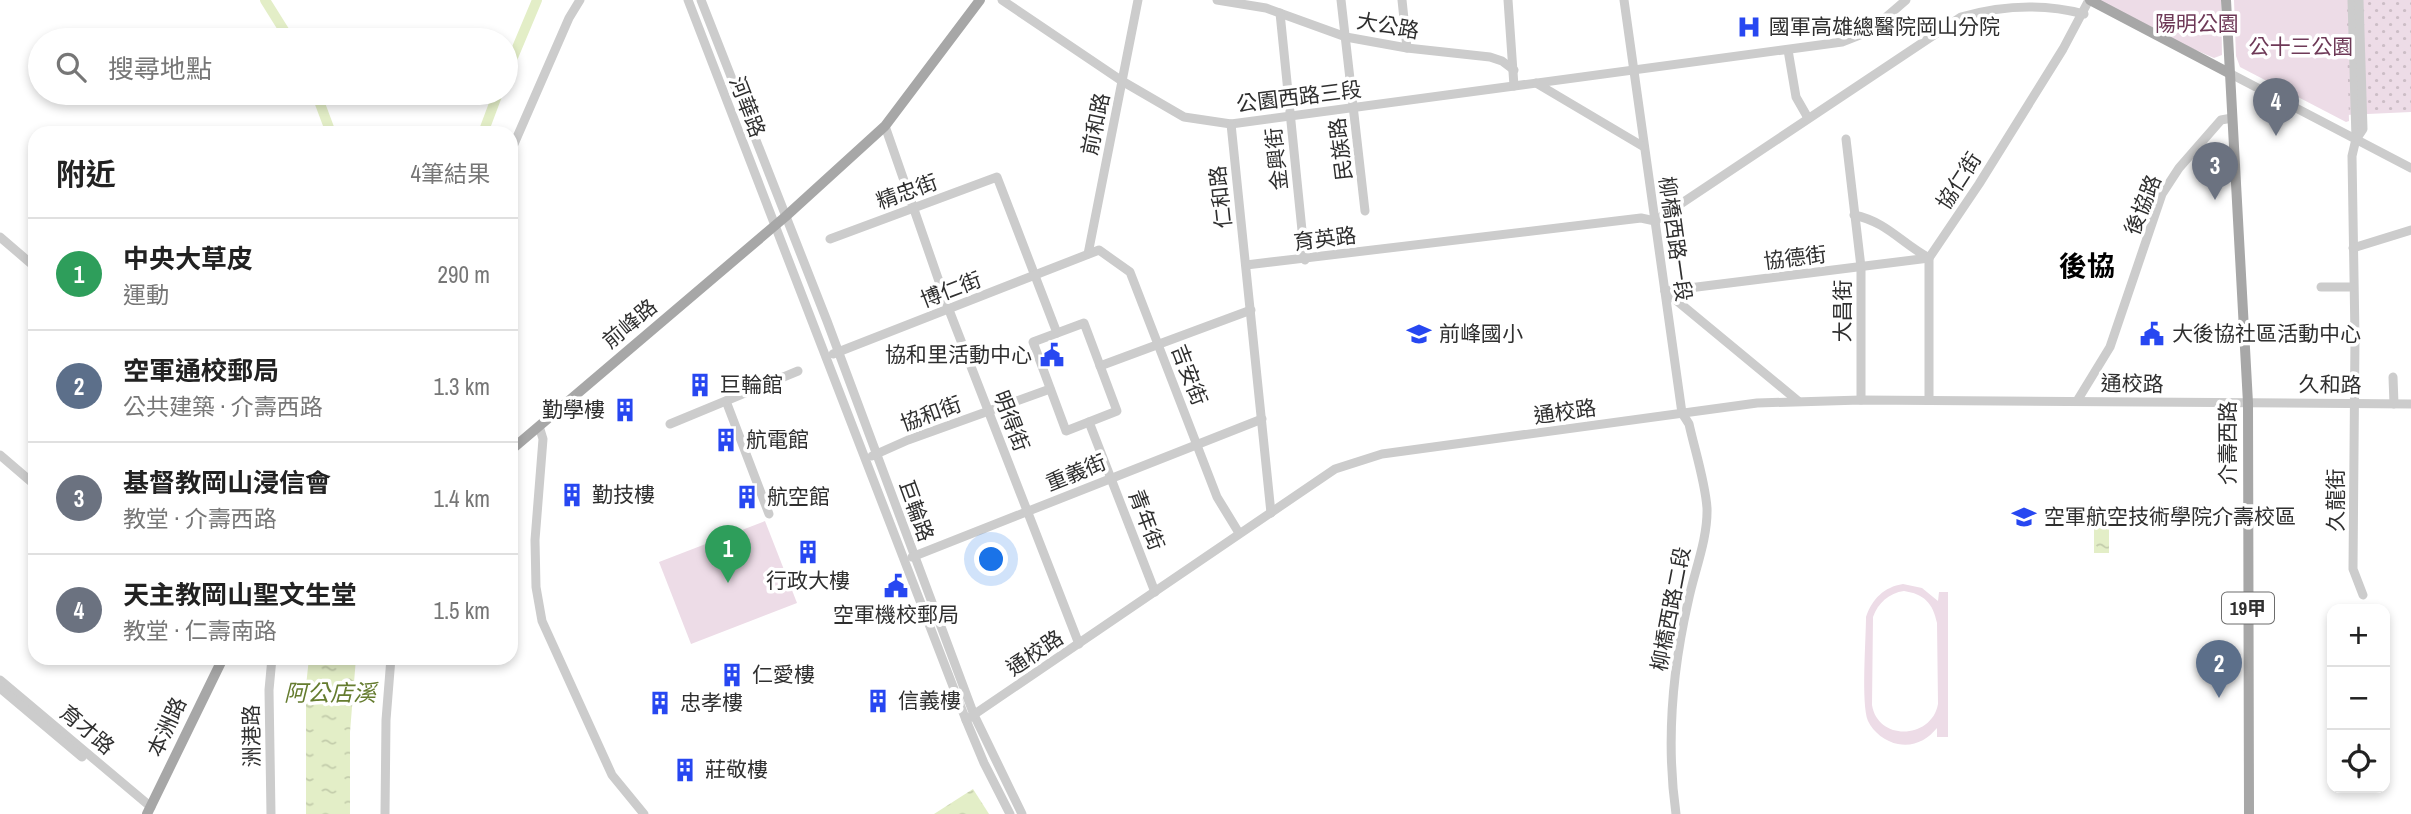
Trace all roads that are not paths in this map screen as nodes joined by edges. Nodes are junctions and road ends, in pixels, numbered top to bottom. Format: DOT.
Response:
graph roads {
  1 [pos="580,0"];
  2 [pos="688,0"];
  3 [pos="701,0"];
  4 [pos="980,0"];
  5 [pos="1002,0"];
  6 [pos="1138,0"];
  7 [pos="1217,0"];
  8 [pos="1341,0"];
  9 [pos="1402,0"];
  10 [pos="1508,0"];
  11 [pos="1624,0"];
  12 [pos="1906,0"];
  13 [pos="2090,0"];
  14 [pos="2226,0"];
  15 [pos="2352,0"];
  16 [pos="2359,0"];
  17 [pos="1280,13"];
  18 [pos="2084,14"];
  19 [pos="1346,37"];
  20 [pos="1407,48"];
  21 [pos="1788,50"];
  22 [pos="1514,70"];
  23 [pos="1633,70"];
  24 [pos="2228,73"];
  25 [pos="1122,81"];
  26 [pos="1536,83"];
  27 [pos="1514,86"];
  28 [pos="1353,108"];
  29 [pos="1291,116"];
  30 [pos="1808,118"];
  31 [pos="2232,118"];
  32 [pos="1231,124"];
  33 [pos="885,126"];
  34 [pos="518,135"];
  35 [pos="1846,139"];
  36 [pos="2356,139"];
  37 [pos="1644,147"];
  38 [pos="2411,168"];
  39 [pos="914,209"];
  40 [pos="1365,211"];
  41 [pos="1854,215"];
  42 [pos="785,217"];
  43 [pos="1655,220"];
  44 [pos="774,226"];
  45 [pos="2411,230"];
  46 [pos="0,237"];
  47 [pos="830,239"];
  48 [pos="2353,248"];
  49 [pos="1088,254"];
  50 [pos="1929,258"];
  51 [pos="1305,260"];
  52 [pos="28,261"];
  53 [pos="1246,265"];
  54 [pos="1861,267"];
  55 [pos="1034,276"];
  56 [pos="2321,287"];
  57 [pos="2353,287"];
  58 [pos="1665,290"];
  59 [pos="949,310"];
  60 [pos="1251,310"];
  61 [pos="1057,333"];
  62 [pos="1158,344"];
  63 [pos="837,352"];
  64 [pos="826,357"];
  65 [pos="1100,366"];
  66 [pos="798,372"];
  67 [pos="2393,377"];
  68 [pos="1050,389"];
  69 [pos="1861,400"];
  70 [pos="1929,400"];
  71 [pos="726,401"];
  72 [pos="1798,401"];
  73 [pos="2077,401"];
  74 [pos="2248,402"];
  75 [pos="2353,403"];
  76 [pos="2394,404"];
  77 [pos="2411,404"];
  78 [pos="990,411"];
  79 [pos="1682,414"];
  80 [pos="1262,419"];
  81 [pos="1089,422"];
  82 [pos="670,424"];
  83 [pos="539,426"];
  84 [pos="518,444"];
  85 [pos="1197,444"];
  86 [pos="876,454"];
  87 [pos="865,459"];
  88 [pos="2,460"];
  89 [pos="1111,477"];
  90 [pos="28,480"];
  91 [pos="1027,511"];
  92 [pos="1271,513"];
  93 [pos="769,514"];
  94 [pos="1239,533"];
  95 [pos="914,556"];
  96 [pos="904,561"];
  97 [pos="1155,592"];
  98 [pos="2362,595"];
  99 [pos="1079,644"];
  100 [pos="220,665"];
  101 [pos="271,665"];
  102 [pos="390,665"];
  103 [pos="0,680"];
  104 [pos="0,688"];
  105 [pos="970,718"];
  106 [pos="149,811"];
  107 [pos="271,814"];
  108 [pos="385,814"];
  109 [pos="644,814"];
  110 [pos="1010,814"];
  111 [pos="1022,814"];
  112 [pos="1676,814"];
  113 [pos="2249,814"];
  1 -- 34 [label="street"];
  2 -- 44 [label="street, 河華路"];
  3 -- 42 [label="street, 河華路"];
  4 -- 33 [label="main road"];
  5 -- 25 [label="street, 公園西路三段"];
  6 -- 25 [label="street, 前和路"];
  7 -- 17 [label="street, 大公路"];
  8 -- 19 [label="street, 民族路"];
  9 -- 20 [label="street"];
  10 -- 22 [label="street"];
  11 -- 23 [label="street, 柳橋西路一段"];
  12 -- 21 [label="street, 公園西路三段"];
  13 -- 18 [label="street, 協仁街"];
  13 -- 24 [label="main road"];
  14 -- 24 [label="main road, 介壽西路"];
  15 -- 36 [label="street"];
  16 -- 36 [label="street"];
  17 -- 19 [label="street, 大公路"];
  17 -- 29 [label="street, 金興街"];
  18 -- 30 [label="street"];
  18 -- 50 [label="street, 協仁街"];
  19 -- 20 [label="street, 大公路"];
  19 -- 28 [label="street, 民族路"];
  20 -- 22 [label="street, 大公路"];
  21 -- 23 [label="street, 公園西路三段"];
  21 -- 30 [label="street"];
  22 -- 27 [label="street"];
  23 -- 26 [label="street, 公園西路三段"];
  23 -- 37 [label="street, 柳橋西路一段"];
  24 -- 31 [label="main road, 介壽西路 / 19甲"];
  24 -- 36 [label="street"];
  25 -- 32 [label="street, 公園西路三段"];
  25 -- 49 [label="street, 前和路"];
  26 -- 27 [label="street, 公園西路三段"];
  26 -- 37 [label="street"];
  27 -- 28 [label="street, 公園西路三段"];
  28 -- 29 [label="street, 公園西路三段"];
  28 -- 40 [label="street, 民族路"];
  29 -- 32 [label="street, 公園西路三段"];
  29 -- 51 [label="street, 金興街"];
  30 -- 43 [label="street"];
  31 -- 73 [label="street, 後協路"];
  31 -- 74 [label="main road, 介壽西路 / 19甲"];
  32 -- 53 [label="street, 仁和路"];
  33 -- 39 [label="street, 明得街"];
  33 -- 42 [label="main road"];
  35 -- 41 [label="street, 大昌街"];
  36 -- 38 [label="street"];
  36 -- 48 [label="street, 久龍街"];
  37 -- 43 [label="street, 柳橋西路一段"];
  39 -- 47 [label="street, 精忠街"];
  39 -- 55 [label="street, 精忠街"];
  39 -- 59 [label="street, 明得街"];
  41 -- 50 [label="street"];
  41 -- 54 [label="street, 大昌街"];
  42 -- 44 [label="main road, 前峰路"];
  42 -- 63 [label="street, 巨輪路"];
  43 -- 51 [label="street, 育英路"];
  43 -- 58 [label="street, 柳橋西路一段"];
  44 -- 64 [label="street, 巨輪路"];
  44 -- 83 [label="main road, 前峰路"];
  45 -- 48 [label="street"];
  46 -- 52 [label="street"];
  48 -- 57 [label="street, 久龍街"];
  49 -- 55 [label="street, 博仁街"];
  49 -- 62 [label="street, 吉安街"];
  50 -- 54 [label="street, 協德街"];
  50 -- 70 [label="street"];
  51 -- 53 [label="street, 育英路"];
  53 -- 60 [label="street"];
  54 -- 58 [label="street, 協德街"];
  54 -- 69 [label="street, 大昌街"];
  55 -- 59 [label="street, 博仁街"];
  55 -- 61 [label="street"];
  56 -- 57 [label="street"];
  57 -- 75 [label="street, 久龍街"];
  58 -- 72 [label="street"];
  58 -- 79 [label="street, 柳橋西路一段"];
  59 -- 63 [label="street, 博仁街"];
  59 -- 78 [label="street, 明得街"];
  60 -- 62 [label="street"];
  60 -- 80 [label="street"];
  61 -- 65 [label="street"];
  61 -- 68 [label="street"];
  62 -- 65 [label="street"];
  62 -- 85 [label="street, 吉安街"];
  63 -- 64 [label="street, 博仁街"];
  63 -- 86 [label="street, 巨輪路"];
  64 -- 87 [label="street, 巨輪路"];
  65 -- 81 [label="street"];
  66 -- 71 [label="street"];
  67 -- 76 [label="street"];
  68 -- 78 [label="street, 協和街"];
  68 -- 81 [label="street"];
  69 -- 70 [label="street, 通校路"];
  69 -- 72 [label="street, 通校路"];
  70 -- 73 [label="street, 通校路"];
  71 -- 82 [label="street"];
  71 -- 93 [label="street"];
  72 -- 79 [label="street, 通校路"];
  73 -- 74 [label="street, 通校路"];
  74 -- 75 [label="street, 久和路"];
  74 -- 113 [label="main road, 介壽西路 / 19甲"];
  75 -- 76 [label="street, 久和路"];
  75 -- 98 [label="street, 久龍街"];
  76 -- 77 [label="street, 久和路"];
  78 -- 86 [label="street, 協和街"];
  78 -- 91 [label="street, 明得街"];
  79 -- 92 [label="street, 通校路"];
  79 -- 112 [label="street, 柳橋西路二段"];
  80 -- 85 [label="street, 重義街"];
  80 -- 92 [label="street"];
  81 -- 89 [label="street, 青年街"];
  83 -- 84 [label="main road, 前峰路"];
  83 -- 109 [label="street"];
  85 -- 89 [label="street, 重義街"];
  85 -- 94 [label="street, 吉安街"];
  86 -- 87 [label="street, 協和街"];
  86 -- 95 [label="street, 巨輪路"];
  87 -- 96 [label="street, 巨輪路"];
  88 -- 90 [label="street"];
  89 -- 91 [label="street, 重義街"];
  89 -- 97 [label="street, 青年街"];
  91 -- 95 [label="street, 重義街"];
  91 -- 99 [label="street, 明得街"];
  92 -- 94 [label="street, 通校路"];
  94 -- 97 [label="street, 通校路"];
  95 -- 96 [label="street, 重義街"];
  95 -- 105 [label="street, 巨輪路"];
  96 -- 105 [label="street, 巨輪路"];
  97 -- 99 [label="street, 通校路"];
  99 -- 105 [label="street, 通校路"];
  100 -- 106 [label="main road, 本洲路"];
  101 -- 107 [label="street, 洲港路"];
  102 -- 108 [label="street"];
  103 -- 106 [label="street, 育才路"];
  104 -- 106 [label="street, 育才路"];
  105 -- 110 [label="street, 巨輪路"];
  105 -- 111 [label="street, 巨輪路"];
}
